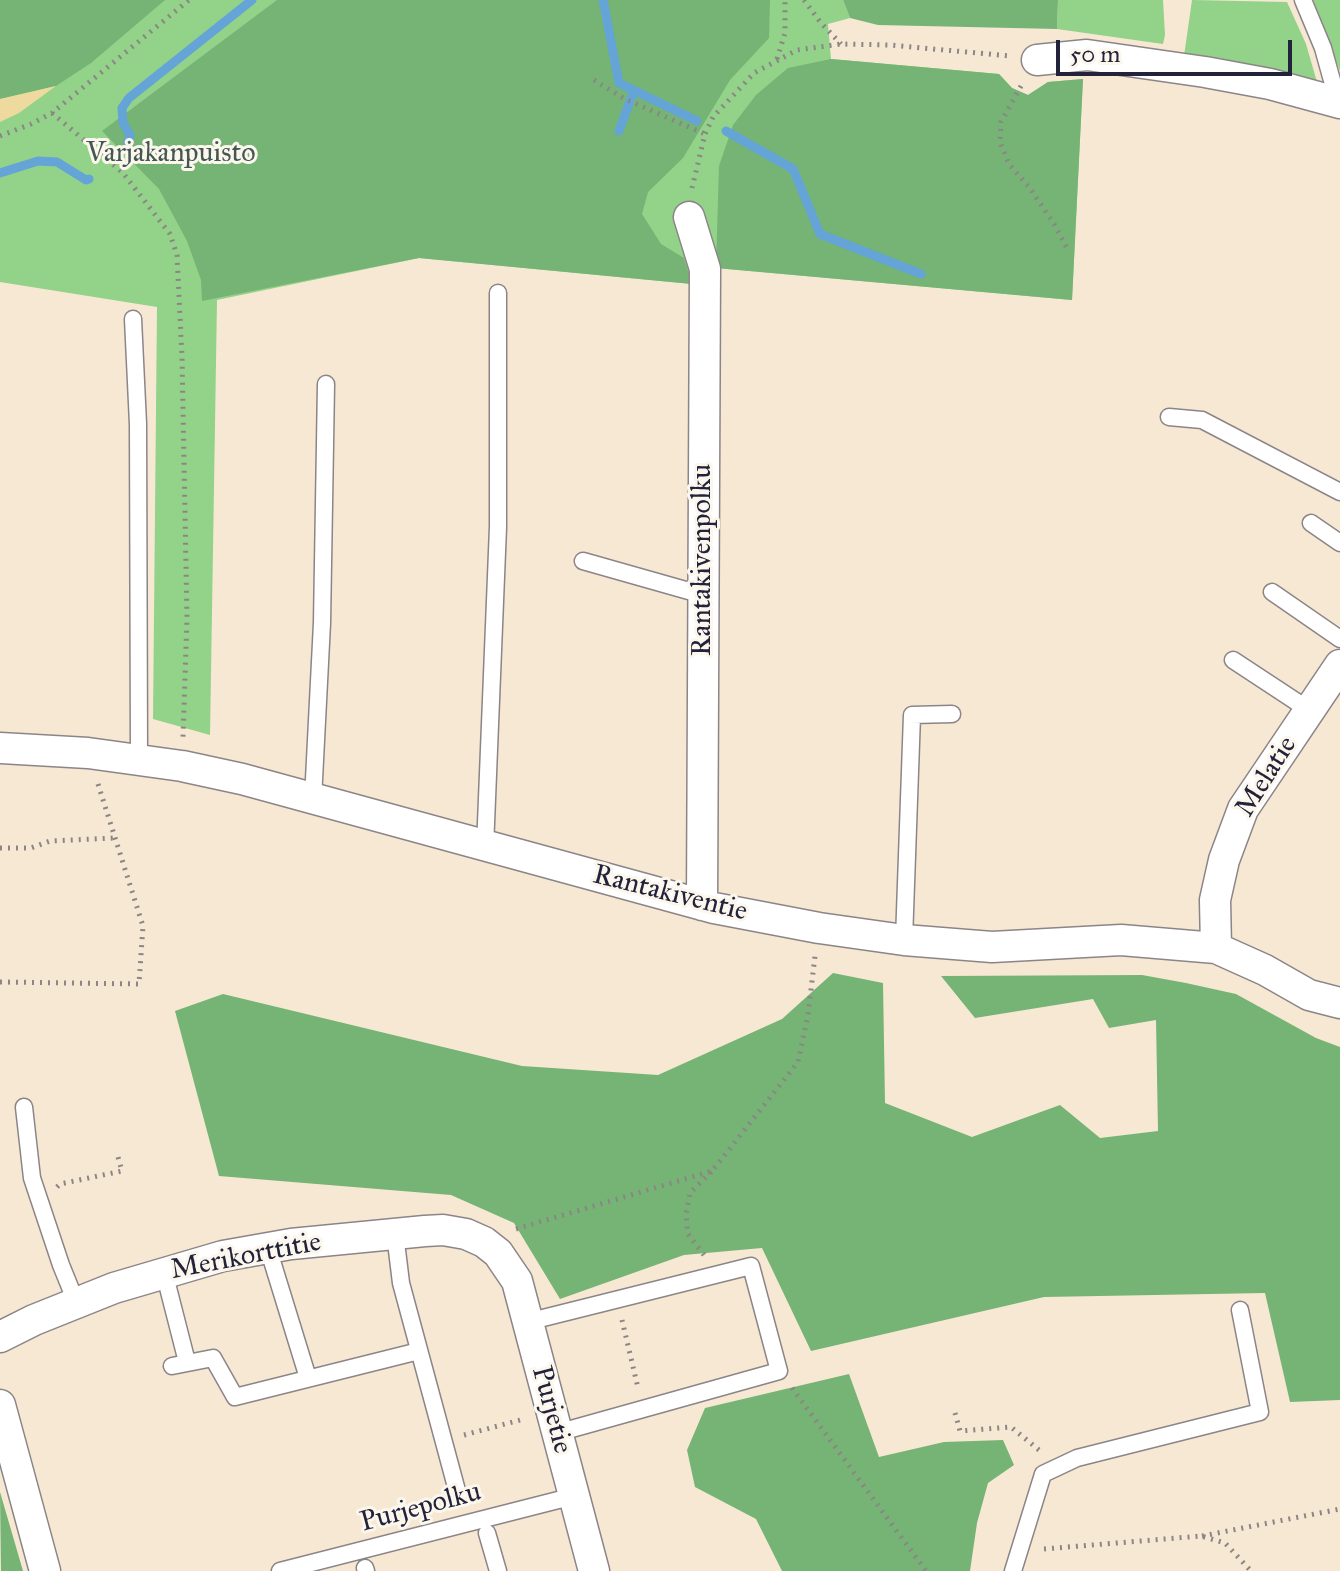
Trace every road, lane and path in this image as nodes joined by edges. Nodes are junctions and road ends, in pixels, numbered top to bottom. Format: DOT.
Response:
graph roads {
  1 [pos="189,0"];
  2 [pos="785,0"];
  3 [pos="804,0"];
  4 [pos="1303,0"];
  5 [pos="841,44"];
  6 [pos="777,60"];
  7 [pos="1037,60"];
  8 [pos="594,80"];
  9 [pos="1339,103"];
  10 [pos="52,113"];
  11 [pos="705,134"];
  12 [pos="0,136"];
  13 [pos="693,177"];
  14 [pos="689,217"];
  15 [pos="1068,250"];
  16 [pos="498,293"];
  17 [pos="133,319"];
  18 [pos="326,384"];
  19 [pos="1169,417"];
  20 [pos="1340,492"];
  21 [pos="1311,523"];
  22 [pos="1340,543"];
  23 [pos="583,561"];
  24 [pos="1272,592"];
  25 [pos="703,595"];
  26 [pos="1340,639"];
  27 [pos="1233,660"];
  28 [pos="1340,665"];
  29 [pos="1309,710"];
  30 [pos="952,714"];
  31 [pos="0,748"];
  32 [pos="88,753"];
  33 [pos="139,758"];
  34 [pos="182,766"];
  35 [pos="313,799"];
  36 [pos="115,838"];
  37 [pos="0,848"];
  38 [pos="485,848"];
  39 [pos="702,905"];
  40 [pos="904,940"];
  41 [pos="1216,948"];
  42 [pos="816,949"];
  43 [pos="0,982"];
  44 [pos="1340,1003"];
  45 [pos="24,1107"];
  46 [pos="118,1157"];
  47 [pos="712,1171"];
  48 [pos="40,1202"];
  49 [pos="395,1234"];
  50 [pos="503,1243"];
  51 [pos="268,1248"];
  52 [pos="733,1271"];
  53 [pos="164,1272"];
  54 [pos="617,1300"];
  55 [pos="76,1302"];
  56 [pos="1240,1310"];
  57 [pos="527,1322"];
  58 [pos="0,1337"];
  59 [pos="419,1351"];
  60 [pos="779,1371"];
  61 [pos="308,1378"];
  62 [pos="0,1405"];
  63 [pos="643,1409"];
  64 [pos="955,1413"];
  65 [pos="529,1417"];
  66 [pos="557,1433"];
  67 [pos="444,1441"];
  68 [pos="1058,1467"];
  69 [pos="574,1496"];
  70 [pos="459,1498"];
  71 [pos="1340,1509"];
  72 [pos="487,1533"];
  73 [pos="1201,1536"];
  74 [pos="1019,1552"];
  75 [pos="45,1571"];
  76 [pos="280,1571"];
  77 [pos="498,1571"];
  78 [pos="594,1571"];
  79 [pos="926,1571"];
  80 [pos="1013,1571"];
  81 [pos="1251,1571"];
  1 -- 10 [label="path"];
  2 -- 6 [label="path"];
  3 -- 5 [label="path"];
  4 -- 9 [label="lane"];
  5 -- 6 [label="path"];
  5 -- 7 [label="path"];
  6 -- 11 [label="path"];
  7 -- 9 [label="street"];
  7 -- 15 [label="path"];
  8 -- 11 [label="path"];
  10 -- 12 [label="path"];
  10 -- 34 [label="path"];
  11 -- 13 [label="path"];
  14 -- 25 [label="street, Rantakivenpolku"];
  16 -- 38 [label="lane"];
  17 -- 33 [label="lane"];
  18 -- 35 [label="lane"];
  19 -- 20 [label="lane"];
  21 -- 22 [label="lane"];
  23 -- 25 [label="lane"];
  24 -- 26 [label="lane"];
  25 -- 39 [label="street, Rantakivenpolku"];
  27 -- 29 [label="lane"];
  28 -- 29 [label="street, Melatie"];
  29 -- 41 [label="street, Melatie"];
  30 -- 40 [label="lane"];
  31 -- 32 [label="street, Rantakiventie"];
  32 -- 33 [label="street, Rantakiventie"];
  32 -- 36 [label="path"];
  33 -- 34 [label="street, Rantakiventie"];
  34 -- 35 [label="street, Rantakiventie"];
  35 -- 38 [label="street, Rantakiventie"];
  36 -- 37 [label="path"];
  36 -- 43 [label="path"];
  38 -- 39 [label="street, Rantakiventie"];
  39 -- 40 [label="street, Rantakiventie"];
  40 -- 41 [label="street, Rantakiventie"];
  41 -- 44 [label="street, Rantakiventie"];
  42 -- 47 [label="path"];
  45 -- 48 [label="lane"];
  46 -- 48 [label="path"];
  47 -- 50 [label="path"];
  47 -- 52 [label="path"];
  48 -- 55 [label="lane"];
  49 -- 50 [label="street, Merikorttitie"];
  49 -- 51 [label="street, Merikorttitie"];
  49 -- 59 [label="lane"];
  50 -- 57 [label="street, Purjetie"];
  51 -- 53 [label="street, Merikorttitie"];
  51 -- 61 [label="lane"];
  52 -- 54 [label="lane"];
  52 -- 60 [label="lane"];
  53 -- 55 [label="street, Merikorttitie"];
  53 -- 61 [label="lane"];
  54 -- 57 [label="lane"];
  54 -- 63 [label="path"];
  55 -- 58 [label="street, Merikorttitie"];
  56 -- 68 [label="lane"];
  57 -- 66 [label="street, Purjetie"];
  59 -- 61 [label="lane"];
  59 -- 67 [label="lane"];
  60 -- 63 [label="lane"];
  60 -- 79 [label="path"];
  62 -- 75 [label="street"];
  63 -- 66 [label="lane"];
  64 -- 68 [label="path"];
  65 -- 67 [label="path"];
  66 -- 69 [label="street, Purjetie"];
  67 -- 70 [label="lane"];
  68 -- 74 [label="lane"];
  69 -- 76 [label="lane, Purjepolku"];
  69 -- 78 [label="street, Purjetie"];
  71 -- 73 [label="path"];
  72 -- 77 [label="lane"];
  73 -- 74 [label="path"];
  73 -- 81 [label="path"];
  74 -- 80 [label="lane"];
}
